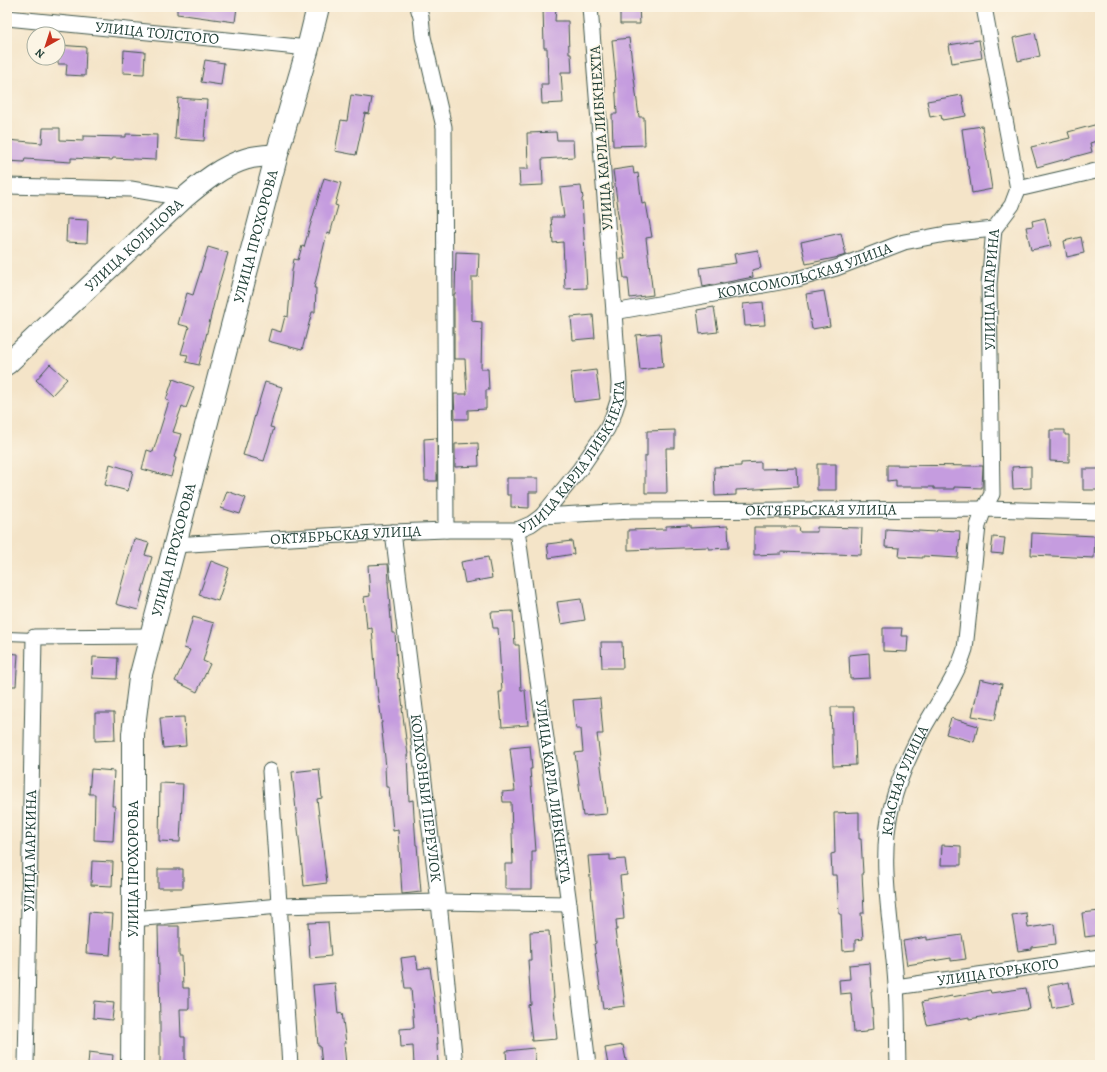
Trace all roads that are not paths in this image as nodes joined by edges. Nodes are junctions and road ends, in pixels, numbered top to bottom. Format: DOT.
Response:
graph roads {
  1 [pos="318,7"];
  2 [pos="418,7"];
  3 [pos="590,7"];
  4 [pos="984,7"];
  5 [pos="7,18"];
  6 [pos="308,48"];
  7 [pos="277,154"];
  8 [pos="1100,170"];
  9 [pos="7,186"];
  10 [pos="1018,189"];
  11 [pos="184,198"];
  12 [pos="994,229"];
  13 [pos="614,312"];
  14 [pos="7,364"];
  15 [pos="984,509"];
  16 [pos="1100,512"];
  17 [pos="542,516"];
  18 [pos="446,530"];
  19 [pos="517,530"];
  20 [pos="393,532"];
  21 [pos="174,545"];
  22 [pos="7,636"];
  23 [pos="150,636"];
  24 [pos="34,637"];
  25 [pos="270,771"];
  26 [pos="439,902"];
  27 [pos="570,904"];
  28 [pos="279,906"];
  29 [pos="133,919"];
  30 [pos="1100,956"];
  31 [pos="896,987"];
  32 [pos="26,1065"];
  33 [pos="132,1065"];
  34 [pos="290,1065"];
  35 [pos="455,1065"];
  36 [pos="588,1065"];
  37 [pos="898,1065"];
  1 -- 6 [label="main road, УЛИЦА ПРОХОРОВА"];
  2 -- 18 [label="street"];
  3 -- 13 [label="street, УЛИЦА КАРЛА ЛИБКНЕХТА"];
  4 -- 10 [label="street"];
  5 -- 6 [label="street, УЛИЦА ТОЛСТОГО"];
  6 -- 7 [label="main road, УЛИЦА ПРОХОРОВА"];
  7 -- 11 [label="main road, УЛИЦА КОЛЬЦОВА"];
  7 -- 21 [label="main road, УЛИЦА ПРОХОРОВА"];
  8 -- 10 [label="street"];
  9 -- 11 [label="street"];
  10 -- 12 [label="street, УЛИЦА ГАГАРИНА"];
  11 -- 14 [label="main road, УЛИЦА КОЛЬЦОВА"];
  12 -- 13 [label="street, КОМСОМОЛЬСКАЯ УЛИЦА"];
  12 -- 15 [label="street, УЛИЦА ГАГАРИНА"];
  13 -- 17 [label="street, УЛИЦА КАРЛА ЛИБКНЕХТА"];
  15 -- 16 [label="street, ОКТЯБРЬСКАЯ УЛИЦА"];
  15 -- 17 [label="street, ОКТЯБРЬСКАЯ УЛИЦА"];
  15 -- 31 [label="street, КРАСНАЯ УЛИЦА"];
  17 -- 19 [label="street, УЛИЦА КАРЛА ЛИБКНЕХТА"];
  18 -- 19 [label="street, ОКТЯБРЬСКАЯ УЛИЦА"];
  18 -- 20 [label="street, ОКТЯБРЬСКАЯ УЛИЦА"];
  19 -- 27 [label="street, УЛИЦА КАРЛА ЛИБКНЕХТА"];
  20 -- 21 [label="street, ОКТЯБРЬСКАЯ УЛИЦА"];
  20 -- 26 [label="street, КОЛХОЗНЫЙ ПЕРЕУЛОК"];
  21 -- 23 [label="main road, УЛИЦА ПРОХОРОВА"];
  22 -- 24 [label="lane"];
  23 -- 24 [label="street"];
  23 -- 29 [label="main road, УЛИЦА ПРОХОРОВА"];
  24 -- 32 [label="street, УЛИЦА МАРКИНА"];
  25 -- 28 [label="street"];
  26 -- 27 [label="street"];
  26 -- 28 [label="street"];
  26 -- 35 [label="street, КОЛХОЗНЫЙ ПЕРЕУЛОК"];
  27 -- 36 [label="street, УЛИЦА КАРЛА ЛИБКНЕХТА"];
  28 -- 29 [label="street"];
  28 -- 34 [label="street"];
  29 -- 33 [label="main road, УЛИЦА ПРОХОРОВА"];
  30 -- 31 [label="street, УЛИЦА ГОРЬКОГО"];
  31 -- 37 [label="street, КРАСНАЯ УЛИЦА"];
}
